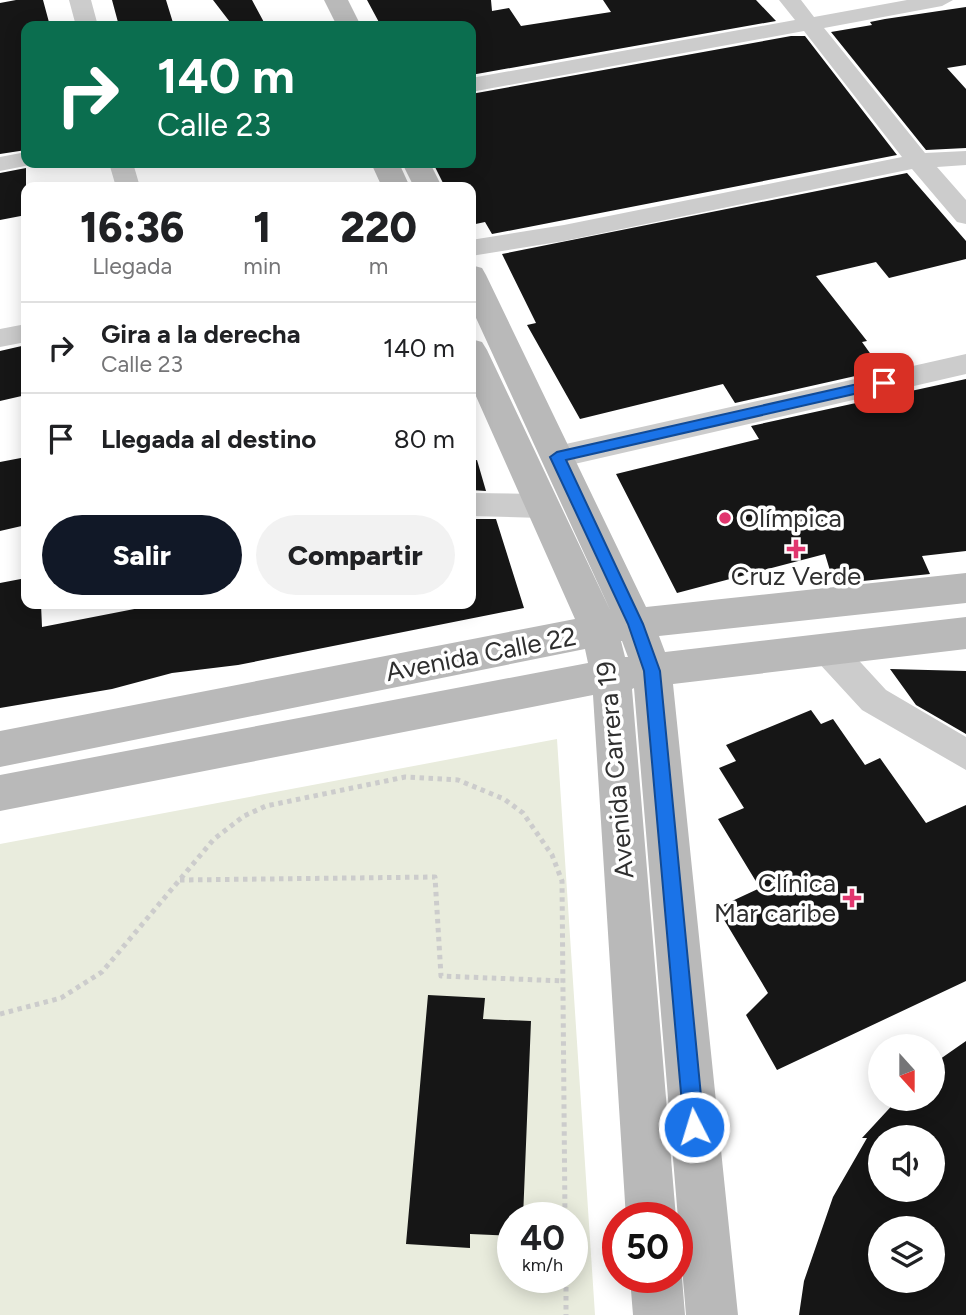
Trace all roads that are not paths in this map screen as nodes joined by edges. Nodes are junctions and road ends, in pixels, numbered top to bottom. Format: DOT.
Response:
graph roads {
  1 [pos="80,0"];
  2 [pos="336,0"];
  3 [pos="790,0"];
  4 [pos="942,0"];
  5 [pos="86,21"];
  6 [pos="346,21"];
  7 [pos="810,24"];
  8 [pos="476,84"];
  9 [pos="966,158"];
  10 [pos="21,160"];
  11 [pos="918,161"];
  12 [pos="0,164"];
  13 [pos="966,216"];
  14 [pos="476,247"];
  15 [pos="476,286"];
  16 [pos="21,334"];
  17 [pos="0,338"];
  18 [pos="476,361"];
  19 [pos="966,364"];
  20 [pos="557,457"];
  21 [pos="476,504"];
  22 [pos="541,506"];
  23 [pos="966,588"];
  24 [pos="617,627"];
  25 [pos="966,633"];
  26 [pos="828,650"];
  27 [pos="652,671"];
  28 [pos="611,675"];
  29 [pos="0,749"];
  30 [pos="966,755"];
  31 [pos="0,793"];
  32 [pos="650,1202"];
  33 [pos="657,1293"];
  34 [pos="659,1315"];
  35 [pos="712,1315"];
  1 -- 5 [label="street"];
  2 -- 6 [label="main road"];
  3 -- 7 [label="street"];
  4 -- 7 [label="street"];
  7 -- 8 [label="street"];
  7 -- 11 [label="street"];
  9 -- 11 [label="street"];
  10 -- 12 [label="street"];
  11 -- 13 [label="street"];
  11 -- 14 [label="street"];
  15 -- 20 [label="main road, Avenida Carrera 19"];
  16 -- 17 [label="street"];
  18 -- 22 [label="main road, Avenida Carrera 19"];
  19 -- 20 [label="street"];
  20 -- 24 [label="main road, Avenida Carrera 19"];
  21 -- 22 [label="street"];
  22 -- 24 [label="main road, Avenida Carrera 19"];
  23 -- 24 [label="main road, Avenida Calle 22"];
  24 -- 27 [label="main road, Avenida Carrera 19"];
  24 -- 28 [label="main road, Avenida Carrera 19"];
  24 -- 29 [label="main road, Avenida Calle 22"];
  25 -- 26 [label="main road, Avenida Calle 22"];
  26 -- 27 [label="main road, Avenida Calle 22"];
  26 -- 30 [label="street"];
  27 -- 28 [label="main road, Avenida Calle 22"];
  27 -- 35 [label="main road, Avenida Carrera 19"];
  28 -- 31 [label="main road, Avenida Calle 22"];
  28 -- 32 [label="main road, Avenida Carrera 19"];
  33 -- 34 [label="main road"];
}
